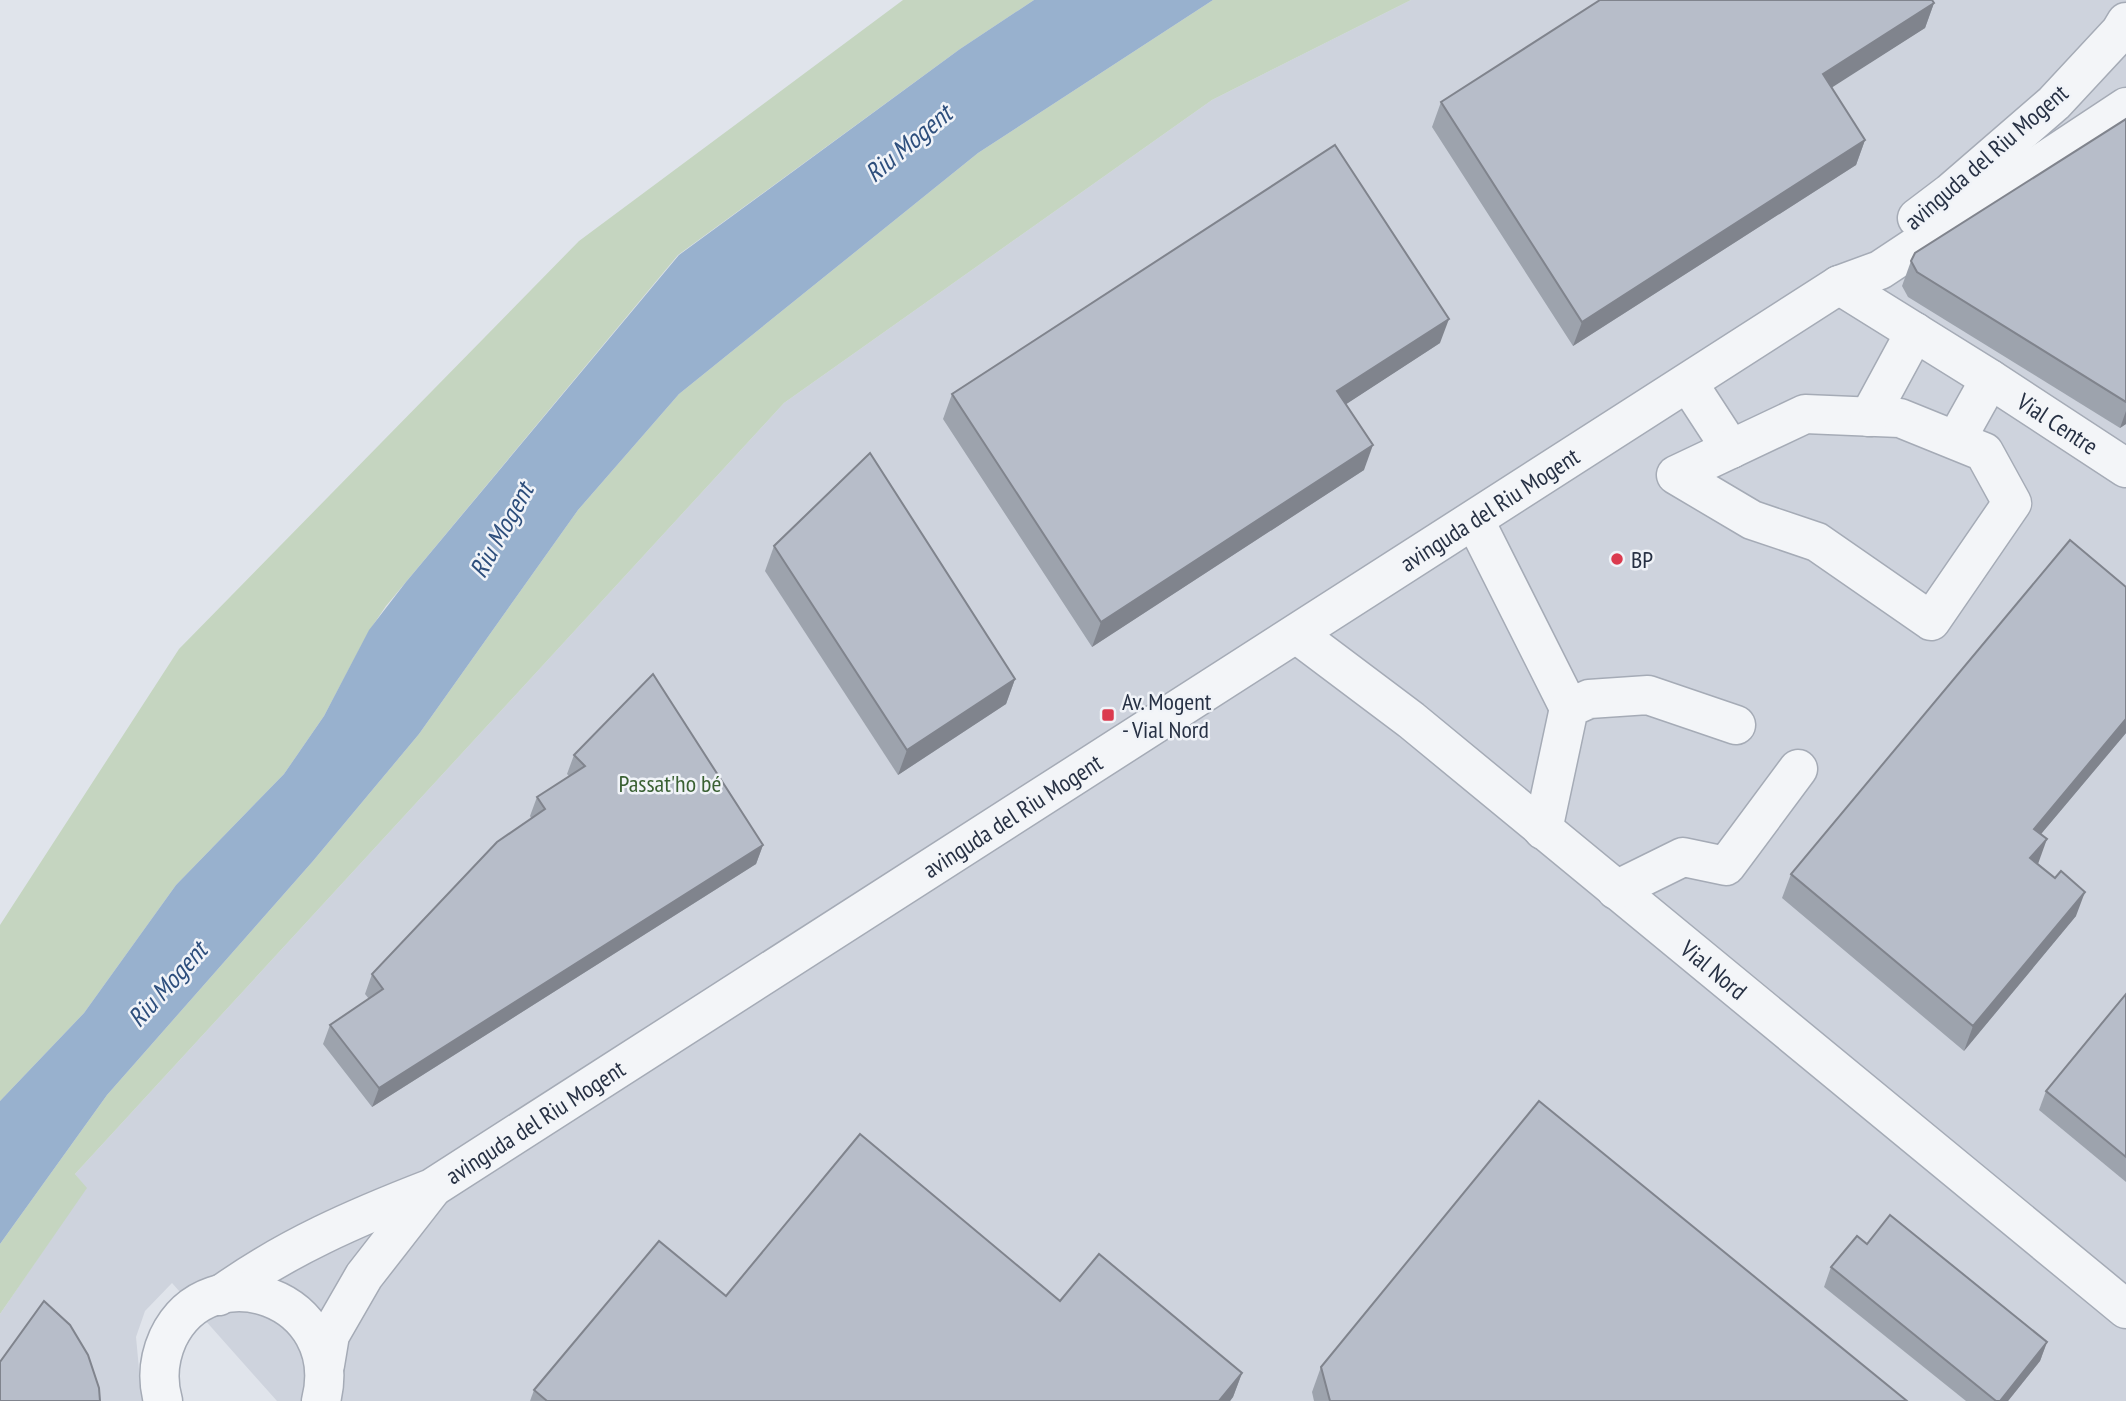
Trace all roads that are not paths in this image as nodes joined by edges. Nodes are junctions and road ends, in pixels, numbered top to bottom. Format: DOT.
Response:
graph roads {
  1 [pos="2126,22"];
  2 [pos="2126,107"];
  3 [pos="1839,285"];
  4 [pos="1915,332"];
  5 [pos="1990,379"];
  6 [pos="1688,383"];
  7 [pos="1869,417"];
  8 [pos="1956,440"];
  9 [pos="1731,449"];
  10 [pos="2126,468"];
  11 [pos="1475,521"];
  12 [pos="1298,635"];
  13 [pos="1569,708"];
  14 [pos="1735,725"];
  15 [pos="1798,769"];
  16 [pos="1543,830"];
  17 [pos="1616,890"];
  18 [pos="432,1188"];
  19 [pos="219,1296"];
  20 [pos="2126,1309"];
  21 [pos="323,1383"];
  22 [pos="163,1401"];
  1 -- 3 [label="street, avinguda del Riu Mogent"];
  2 -- 3 [label="street, avinguda del Riu Mogent"];
  3 -- 4 [label="street, Vial Centre"];
  3 -- 6 [label="street, avinguda del Riu Mogent"];
  4 -- 5 [label="street, Vial Centre"];
  4 -- 7 [label="street"];
  5 -- 8 [label="street"];
  5 -- 10 [label="street, Vial Centre"];
  6 -- 9 [label="street"];
  6 -- 11 [label="street, avinguda del Riu Mogent"];
  7 -- 8 [label="street"];
  7 -- 9 [label="street"];
  8 -- 9 [label="street"];
  11 -- 12 [label="street, avinguda del Riu Mogent"];
  11 -- 13 [label="street"];
  12 -- 16 [label="street, Vial Nord"];
  12 -- 18 [label="street, avinguda del Riu Mogent"];
  13 -- 14 [label="street"];
  13 -- 16 [label="street"];
  15 -- 17 [label="street"];
  16 -- 17 [label="street, Vial Nord"];
  17 -- 20 [label="street, Vial Nord"];
  18 -- 19 [label="street, avinguda del Riu Mogent"];
  18 -- 21 [label="street, avinguda del Riu Mogent"];
  19 -- 21 [label="street"];
  19 -- 22 [label="street"];
}
